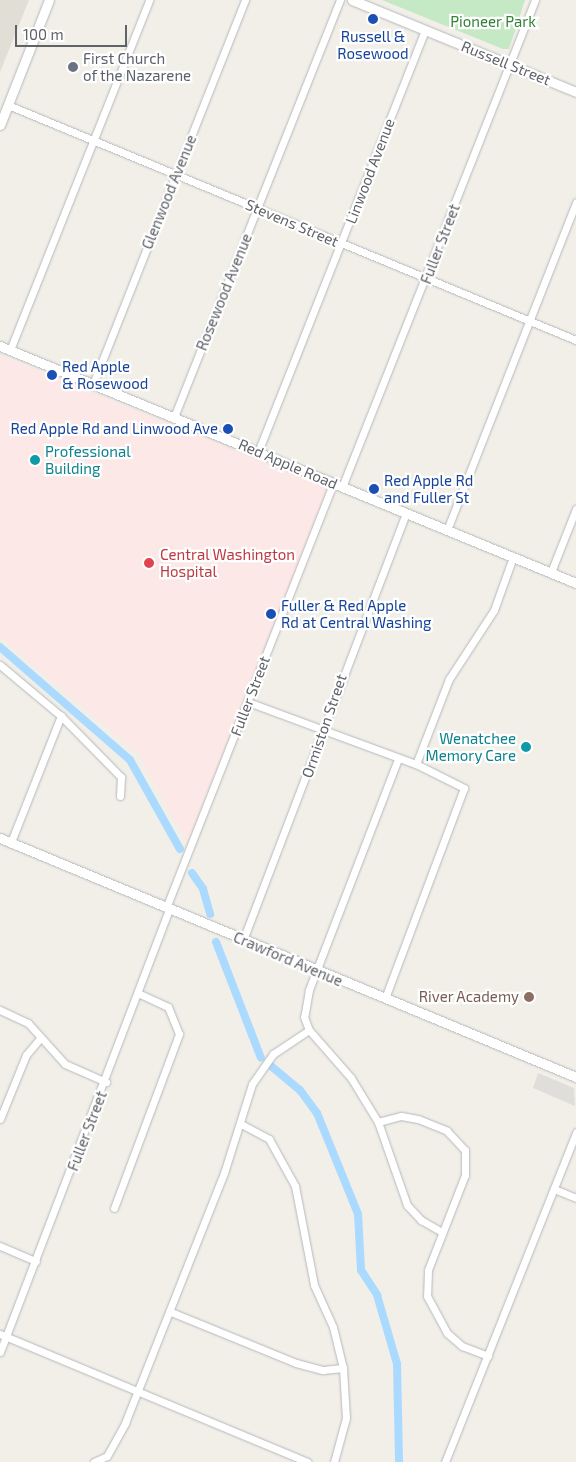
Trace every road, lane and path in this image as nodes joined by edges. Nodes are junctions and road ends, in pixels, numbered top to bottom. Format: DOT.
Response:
graph roads {
  1 [pos="49,0"];
  2 [pos="149,0"];
  3 [pos="245,0"];
  4 [pos="340,0"];
  5 [pos="352,0"];
  6 [pos="535,0"];
  7 [pos="425,30"];
  8 [pos="510,64"];
  9 [pos="576,92"];
  10 [pos="8,105"];
  11 [pos="0,125"];
  12 [pos="94,140"];
  13 [pos="175,174"];
  14 [pos="576,203"];
  15 [pos="257,208"];
  16 [pos="341,244"];
  17 [pos="427,278"];
  18 [pos="530,321"];
  19 [pos="576,340"];
  20 [pos="0,346"];
  21 [pos="10,350"];
  22 [pos="93,384"];
  23 [pos="174,417"];
  24 [pos="258,452"];
  25 [pos="338,485"];
  26 [pos="576,510"];
  27 [pos="406,513"];
  28 [pos="447,530"];
  29 [pos="513,557"];
  30 [pos="551,572"];
  31 [pos="576,583"];
  32 [pos="0,665"];
  33 [pos="248,702"];
  34 [pos="61,716"];
  35 [pos="323,733"];
  36 [pos="398,759"];
  37 [pos="416,764"];
  38 [pos="120,796"];
  39 [pos="0,838"];
  40 [pos="11,842"];
  41 [pos="168,909"];
  42 [pos="243,940"];
  43 [pos="317,971"];
  44 [pos="138,993"];
  45 [pos="385,998"];
  46 [pos="0,1010"];
  47 [pos="309,1030"];
  48 [pos="40,1037"];
  49 [pos="576,1077"];
  50 [pos="106,1082"];
  51 [pos="1,1116"];
  52 [pos="378,1122"];
  53 [pos="241,1124"];
  54 [pos="576,1132"];
  55 [pos="554,1189"];
  56 [pos="576,1198"];
  57 [pos="114,1208"];
  58 [pos="442,1232"];
  59 [pos="0,1246"];
  60 [pos="36,1260"];
  61 [pos="171,1312"];
  62 [pos="3,1335"];
  63 [pos="0,1352"];
  64 [pos="488,1356"];
  65 [pos="343,1368"];
  66 [pos="138,1392"];
  67 [pos="94,1462"];
  68 [pos="307,1462"];
  69 [pos="334,1462"];
  70 [pos="445,1462"];
  1 -- 10 [label="street"];
  2 -- 12 [label="street"];
  3 -- 13 [label="street, Glenwood Avenue"];
  4 -- 15 [label="street, Rosewood Avenue"];
  5 -- 7 [label="street, Russell Street"];
  6 -- 8 [label="street, Fuller Street"];
  7 -- 8 [label="street, Russell Street"];
  7 -- 16 [label="street, Linwood Avenue"];
  8 -- 9 [label="street, Russell Street"];
  8 -- 17 [label="street, Fuller Street"];
  10 -- 11 [label="street"];
  10 -- 12 [label="street, Stevens Street"];
  12 -- 13 [label="street, Stevens Street"];
  12 -- 21 [label="street"];
  13 -- 15 [label="street, Stevens Street"];
  13 -- 22 [label="street, Glenwood Avenue"];
  14 -- 18 [label="street"];
  15 -- 16 [label="street, Stevens Street"];
  15 -- 23 [label="street, Rosewood Avenue"];
  16 -- 17 [label="street, Stevens Street"];
  16 -- 24 [label="street, Linwood Avenue"];
  17 -- 18 [label="street, Stevens Street"];
  17 -- 25 [label="street, Fuller Street"];
  18 -- 19 [label="street, Stevens Street"];
  18 -- 28 [label="street"];
  20 -- 21 [label="street, Red Apple Road"];
  21 -- 22 [label="street, Red Apple Road"];
  22 -- 23 [label="street, Red Apple Road"];
  23 -- 24 [label="street, Red Apple Road"];
  24 -- 25 [label="street, Red Apple Road"];
  25 -- 27 [label="street, Red Apple Road"];
  25 -- 33 [label="street, Fuller Street"];
  26 -- 30 [label="street"];
  27 -- 28 [label="street, Red Apple Road"];
  27 -- 35 [label="street, Ormiston Street"];
  28 -- 29 [label="street, Red Apple Road"];
  29 -- 30 [label="street, Red Apple Road"];
  29 -- 37 [label="street"];
  30 -- 31 [label="street, Red Apple Road"];
  32 -- 34 [label="street"];
  33 -- 35 [label="street"];
  33 -- 41 [label="street, Fuller Street"];
  34 -- 38 [label="street"];
  34 -- 40 [label="street"];
  35 -- 36 [label="street"];
  35 -- 42 [label="street, Ormiston Street"];
  36 -- 37 [label="street"];
  36 -- 43 [label="street"];
  37 -- 45 [label="street"];
  39 -- 40 [label="street, Crawford Avenue"];
  40 -- 41 [label="street, Crawford Avenue"];
  41 -- 42 [label="street, Crawford Avenue"];
  41 -- 44 [label="street, Fuller Street"];
  42 -- 43 [label="street, Crawford Avenue"];
  43 -- 45 [label="street, Crawford Avenue"];
  43 -- 47 [label="street"];
  44 -- 50 [label="street, Fuller Street"];
  44 -- 57 [label="street"];
  45 -- 49 [label="street, Crawford Avenue"];
  46 -- 48 [label="street"];
  47 -- 52 [label="street"];
  47 -- 53 [label="street"];
  48 -- 50 [label="street"];
  48 -- 51 [label="street"];
  50 -- 60 [label="street, Fuller Street"];
  52 -- 58 [label="street"];
  52 -- 58 [label="street"];
  53 -- 61 [label="street"];
  53 -- 65 [label="street"];
  54 -- 55 [label="street"];
  55 -- 56 [label="street"];
  55 -- 64 [label="street"];
  58 -- 64 [label="street"];
  59 -- 60 [label="street"];
  60 -- 62 [label="street, Fuller Street"];
  61 -- 65 [label="street"];
  61 -- 66 [label="street"];
  62 -- 63 [label="street, Fuller Street"];
  62 -- 66 [label="street"];
  64 -- 70 [label="street"];
  65 -- 69 [label="street"];
  66 -- 67 [label="street"];
  66 -- 68 [label="street"];
}
